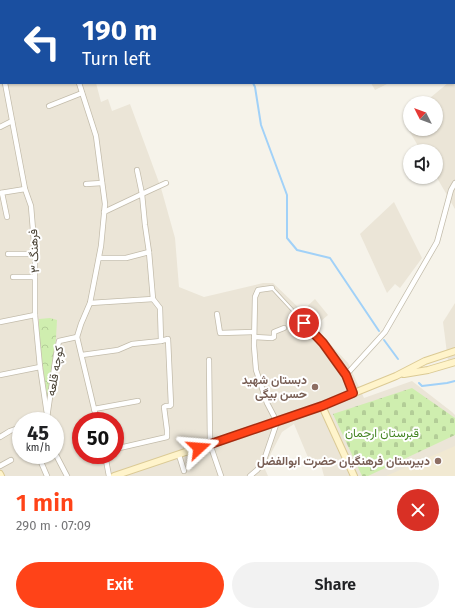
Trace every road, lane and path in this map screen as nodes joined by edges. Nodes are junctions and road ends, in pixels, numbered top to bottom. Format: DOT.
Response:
graph roads {
  1 [pos="6,84"];
  2 [pos="79,84"];
  3 [pos="82,93"];
  4 [pos="49,106"];
  5 [pos="12,120"];
  6 [pos="0,127"];
  7 [pos="137,170"];
  8 [pos="102,183"];
  9 [pos="166,183"];
  10 [pos="86,184"];
  11 [pos="455,184"];
  12 [pos="25,189"];
  13 [pos="1,193"];
  14 [pos="142,194"];
  15 [pos="104,212"];
  16 [pos="7,217"];
  17 [pos="149,252"];
  18 [pos="8,254"];
  19 [pos="35,254"];
  20 [pos="99,258"];
  21 [pos="14,277"];
  22 [pos="35,277"];
  23 [pos="272,288"];
  24 [pos="153,299"];
  25 [pos="90,303"];
  26 [pos="217,314"];
  27 [pos="35,315"];
  28 [pos="0,322"];
  29 [pos="284,328"];
  30 [pos="254,335"];
  31 [pos="77,337"];
  32 [pos="160,341"];
  33 [pos="455,351"];
  34 [pos="82,355"];
  35 [pos="209,360"];
  36 [pos="455,362"];
  37 [pos="40,367"];
  38 [pos="0,375"];
  39 [pos="346,375"];
  40 [pos="396,376"];
  41 [pos="353,393"];
  42 [pos="138,401"];
  43 [pos="322,406"];
  44 [pos="94,409"];
  45 [pos="47,412"];
  46 [pos="49,412"];
  47 [pos="95,412"];
  48 [pos="277,422"];
  49 [pos="12,430"];
  50 [pos="0,437"];
  51 [pos="210,444"];
  52 [pos="124,447"];
  53 [pos="179,455"];
  54 [pos="11,460"];
  55 [pos="42,464"];
  56 [pos="61,464"];
  57 [pos="107,464"];
  58 [pos="0,466"];
  59 [pos="184,471"];
  60 [pos="130,474"];
  61 [pos="47,476"];
  62 [pos="67,476"];
  63 [pos="109,476"];
  64 [pos="114,476"];
  65 [pos="221,476"];
  66 [pos="250,476"];
  67 [pos="354,476"];
  1 -- 5 [label="street, فرهنگ ۳"];
  2 -- 3 [label="street"];
  3 -- 4 [label="street"];
  3 -- 8 [label="street"];
  5 -- 6 [label="street"];
  5 -- 12 [label="street, فرهنگ ۳"];
  7 -- 14 [label="street"];
  8 -- 10 [label="street"];
  8 -- 15 [label="street"];
  9 -- 14 [label="street"];
  11 -- 39 [label="street"];
  12 -- 13 [label="street"];
  12 -- 19 [label="street, فرهنگ ۳"];
  13 -- 16 [label="street"];
  14 -- 15 [label="street"];
  14 -- 17 [label="street"];
  15 -- 20 [label="street"];
  17 -- 20 [label="street"];
  17 -- 24 [label="street"];
  18 -- 19 [label="street"];
  19 -- 22 [label="street, فرهنگ ۳"];
  20 -- 25 [label="street"];
  21 -- 22 [label="street"];
  22 -- 27 [label="street, فرهنگ ۳"];
  23 -- 30 [label="street"];
  23 -- 39 [label="lane"];
  24 -- 25 [label="street"];
  24 -- 32 [label="street"];
  25 -- 31 [label="street"];
  26 -- 30 [label="street"];
  27 -- 28 [label="street"];
  27 -- 37 [label="street, فرهنگ ۳"];
  29 -- 30 [label="street"];
  30 -- 48 [label="street"];
  31 -- 34 [label="street"];
  31 -- 46 [label="street, کوچه قلعه"];
  32 -- 34 [label="street"];
  32 -- 52 [label="street"];
  33 -- 40 [label="main road"];
  34 -- 44 [label="street"];
  35 -- 51 [label="street"];
  36 -- 40 [label="main road"];
  37 -- 38 [label="street"];
  37 -- 45 [label="street, فرهنگ ۳"];
  39 -- 41 [label="street"];
  40 -- 41 [label="main road"];
  41 -- 43 [label="main road"];
  42 -- 44 [label="street"];
  43 -- 48 [label="main road"];
  43 -- 67 [label="main road"];
  44 -- 47 [label="street"];
  48 -- 51 [label="main road"];
  48 -- 66 [label="street"];
  49 -- 50 [label="street"];
  51 -- 53 [label="main road"];
  51 -- 65 [label="street"];
  53 -- 59 [label="street"];
  53 -- 60 [label="main road"];
  54 -- 58 [label="street"];
  55 -- 61 [label="street"];
  56 -- 62 [label="street"];
  57 -- 63 [label="street"];
  60 -- 64 [label="main road"];
}
